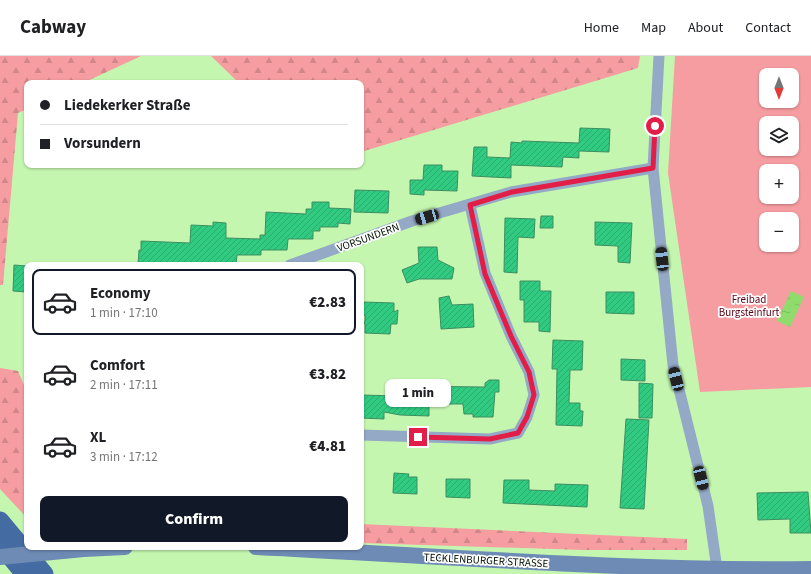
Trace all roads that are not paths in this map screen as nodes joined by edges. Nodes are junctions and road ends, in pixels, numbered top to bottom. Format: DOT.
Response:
graph roads {
  1 [pos="659,56"];
  2 [pos="653,168"];
  3 [pos="470,205"];
  4 [pos="298,262"];
  5 [pos="364,435"];
  6 [pos="0,521"];
  7 [pos="0,544"];
  8 [pos="24,550"];
  9 [pos="24,550"];
  10 [pos="74,550"];
  11 [pos="309,550"];
  12 [pos="0,557"];
  13 [pos="717,569"];
  14 [pos="811,569"];
  15 [pos="25,574"];
  16 [pos="44,574"];
  1 -- 2 [label="street"];
  2 -- 3 [label="street, VORSUNDERN"];
  2 -- 13 [label="street"];
  3 -- 4 [label="street, VORSUNDERN"];
  3 -- 5 [label="street"];
  6 -- 9 [label="highway"];
  7 -- 15 [label="highway"];
  8 -- 16 [label="highway"];
  10 -- 12 [label="main road, bridge"];
  11 -- 13 [label="main road, TECKLENBURGER STRASSE"];
  13 -- 14 [label="main road, TECKLENBURGER STRASSE"];
}
